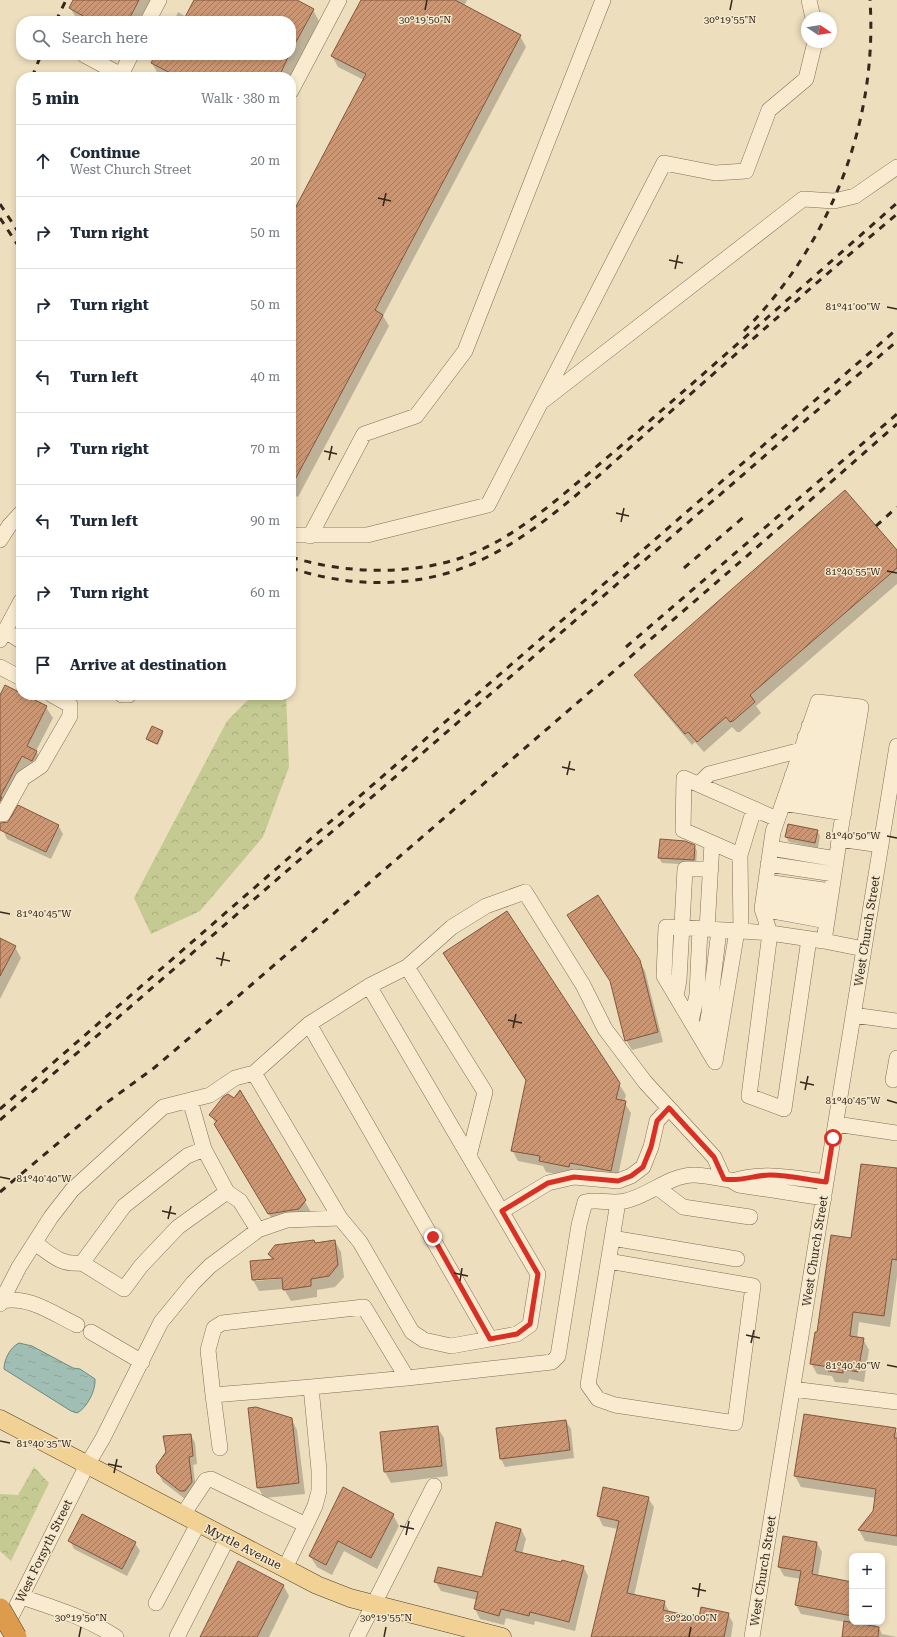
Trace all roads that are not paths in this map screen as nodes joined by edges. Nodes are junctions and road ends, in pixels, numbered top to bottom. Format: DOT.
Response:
graph roads {
  1 [pos="159,0"];
  2 [pos="339,0"];
  3 [pos="603,0"];
  4 [pos="809,0"];
  5 [pos="812,12"];
  6 [pos="151,16"];
  7 [pos="814,48"];
  8 [pos="93,60"];
  9 [pos="129,60"];
  10 [pos="116,72"];
  11 [pos="125,72"];
  12 [pos="296,82"];
  13 [pos="897,167"];
  14 [pos="540,404"];
  15 [pos="16,518"];
  16 [pos="296,535"];
  17 [pos="310,536"];
  18 [pos="0,540"];
  19 [pos="16,610"];
  20 [pos="2,636"];
  21 [pos="16,640"];
  22 [pos="0,667"];
  23 [pos="16,675"];
  24 [pos="61,700"];
  25 [pos="897,746"];
  26 [pos="801,751"];
  27 [pos="851,766"];
  28 [pos="699,784"];
  29 [pos="783,803"];
  30 [pos="754,809"];
  31 [pos="0,814"];
  32 [pos="777,819"];
  33 [pos="839,839"];
  34 [pos="712,843"];
  35 [pos="881,845"];
  36 [pos="771,848"];
  37 [pos="740,855"];
  38 [pos="836,859"];
  39 [pos="768,864"];
  40 [pos="711,869"];
  41 [pos="834,874"];
  42 [pos="764,896"];
  43 [pos="830,898"];
  44 [pos="827,921"];
  45 [pos="683,928"];
  46 [pos="708,929"];
  47 [pos="739,931"];
  48 [pos="770,933"];
  49 [pos="808,939"];
  50 [pos="824,941"];
  51 [pos="864,948"];
  52 [pos="406,967"];
  53 [pos="369,986"];
  54 [pos="853,1015"];
  55 [pos="691,1021"];
  56 [pos="897,1022"];
  57 [pos="309,1024"];
  58 [pos="704,1043"];
  59 [pos="897,1058"];
  60 [pos="254,1073"];
  61 [pos="893,1080"];
  62 [pos="190,1100"];
  63 [pos="669,1108"];
  64 [pos="836,1124"];
  65 [pos="897,1133"];
  66 [pos="204,1149"];
  67 [pos="469,1156"];
  68 [pos="728,1180"];
  69 [pos="826,1182"];
  70 [pos="658,1188"];
  71 [pos="227,1192"];
  72 [pos="824,1198"];
  73 [pos="618,1202"];
  74 [pos="502,1211"];
  75 [pos="340,1218"];
  76 [pos="750,1218"];
  77 [pos="258,1230"];
  78 [pos="612,1238"];
  79 [pos="35,1243"];
  80 [pos="737,1259"];
  81 [pos="608,1261"];
  82 [pos="82,1263"];
  83 [pos="1,1303"];
  84 [pos="77,1325"];
  85 [pos="91,1332"];
  86 [pos="490,1339"];
  87 [pos="142,1362"];
  88 [pos="407,1378"];
  89 [pos="311,1387"];
  90 [pos="792,1389"];
  91 [pos="213,1395"];
  92 [pos="897,1402"];
  93 [pos="0,1419"];
  94 [pos="220,1448"];
  95 [pos="87,1465"];
  96 [pos="434,1486"];
  97 [pos="190,1520"];
  98 [pos="306,1525"];
  99 [pos="227,1539"];
  100 [pos="285,1568"];
  101 [pos="22,1597"];
  102 [pos="156,1603"];
  103 [pos="373,1605"];
  104 [pos="0,1609"];
  105 [pos="2,1637"];
  106 [pos="16,1637"];
  107 [pos="116,1637"];
  108 [pos="177,1637"];
  109 [pos="356,1637"];
  110 [pos="502,1637"];
  111 [pos="752,1637"];
  1 -- 6 [label="street"];
  2 -- 12 [label="street"];
  3 -- 17 [label="street"];
  4 -- 5 [label="street"];
  7 -- 14 [label="street"];
  8 -- 10 [label="street"];
  9 -- 11 [label="street"];
  13 -- 14 [label="street"];
  14 -- 17 [label="street"];
  15 -- 18 [label="street"];
  16 -- 17 [label="street"];
  19 -- 20 [label="street"];
  20 -- 21 [label="street"];
  22 -- 23 [label="street"];
  24 -- 31 [label="street"];
  25 -- 35 [label="street, West Church Street"];
  26 -- 27 [label="street"];
  26 -- 27 [label="street"];
  26 -- 27 [label="street"];
  26 -- 27 [label="street"];
  26 -- 28 [label="street"];
  26 -- 29 [label="street"];
  27 -- 29 [label="street"];
  27 -- 33 [label="street"];
  28 -- 30 [label="street"];
  28 -- 34 [label="street"];
  29 -- 32 [label="street"];
  30 -- 32 [label="street"];
  30 -- 37 [label="street"];
  32 -- 36 [label="street"];
  33 -- 35 [label="street"];
  33 -- 38 [label="street"];
  34 -- 37 [label="street"];
  34 -- 40 [label="street"];
  35 -- 51 [label="street, West Church Street"];
  36 -- 38 [label="street"];
  36 -- 39 [label="street"];
  37 -- 47 [label="street"];
  38 -- 41 [label="street"];
  39 -- 41 [label="street"];
  39 -- 42 [label="street"];
  40 -- 45 [label="street"];
  40 -- 46 [label="street"];
  41 -- 43 [label="street"];
  42 -- 43 [label="street"];
  42 -- 44 [label="street"];
  42 -- 48 [label="street"];
  43 -- 44 [label="street"];
  44 -- 50 [label="street"];
  45 -- 46 [label="street"];
  45 -- 55 [label="street"];
  46 -- 47 [label="street"];
  46 -- 55 [label="street"];
  46 -- 58 [label="street"];
  47 -- 48 [label="street"];
  47 -- 58 [label="street"];
  48 -- 49 [label="street"];
  48 -- 49 [label="street"];
  49 -- 50 [label="street"];
  50 -- 51 [label="street"];
  51 -- 54 [label="street, West Church Street"];
  52 -- 53 [label="street"];
  52 -- 63 [label="street"];
  52 -- 67 [label="street"];
  53 -- 57 [label="street"];
  53 -- 67 [label="street"];
  54 -- 56 [label="street"];
  54 -- 64 [label="street, West Church Street"];
  55 -- 58 [label="street"];
  57 -- 60 [label="street"];
  57 -- 86 [label="street"];
  59 -- 61 [label="street"];
  60 -- 62 [label="street"];
  60 -- 75 [label="street"];
  62 -- 66 [label="street"];
  62 -- 79 [label="street"];
  63 -- 68 [label="street"];
  63 -- 74 [label="street"];
  64 -- 65 [label="street"];
  64 -- 69 [label="street, West Church Street"];
  66 -- 71 [label="street"];
  66 -- 82 [label="street"];
  67 -- 74 [label="street"];
  68 -- 69 [label="street"];
  68 -- 70 [label="street"];
  68 -- 72 [label="street"];
  69 -- 72 [label="street, West Church Street"];
  70 -- 73 [label="street"];
  70 -- 76 [label="street"];
  71 -- 77 [label="street"];
  71 -- 82 [label="street"];
  72 -- 90 [label="street, West Church Street"];
  73 -- 78 [label="street"];
  73 -- 88 [label="street"];
  74 -- 86 [label="street"];
  75 -- 77 [label="street, West Forsyth Street"];
  75 -- 86 [label="street"];
  77 -- 87 [label="street, West Forsyth Street"];
  78 -- 80 [label="street"];
  78 -- 81 [label="street"];
  79 -- 82 [label="street"];
  79 -- 83 [label="street"];
  81 -- 81 [label="street"];
  83 -- 84 [label="street"];
  85 -- 87 [label="street"];
  87 -- 95 [label="street, West Forsyth Street"];
  88 -- 89 [label="street"];
  88 -- 91 [label="street"];
  89 -- 91 [label="street"];
  89 -- 98 [label="street"];
  90 -- 92 [label="street"];
  90 -- 111 [label="street, West Church Street"];
  91 -- 94 [label="street"];
  93 -- 95 [label="main road, Myrtle Avenue"];
  95 -- 97 [label="main road, Myrtle Avenue"];
  95 -- 101 [label="street, West Forsyth Street"];
  96 -- 103 [label="street"];
  97 -- 98 [label="street"];
  97 -- 99 [label="main road, Myrtle Avenue"];
  97 -- 102 [label="street"];
  98 -- 100 [label="street"];
  99 -- 100 [label="main road, Myrtle Avenue"];
  99 -- 108 [label="street"];
  100 -- 103 [label="main road, Myrtle Avenue"];
  101 -- 105 [label="street, West Forsyth Street"];
  101 -- 107 [label="street"];
  103 -- 109 [label="street"];
  103 -- 110 [label="main road, Myrtle Avenue"];
  104 -- 106 [label="highway, bridge"];
}
